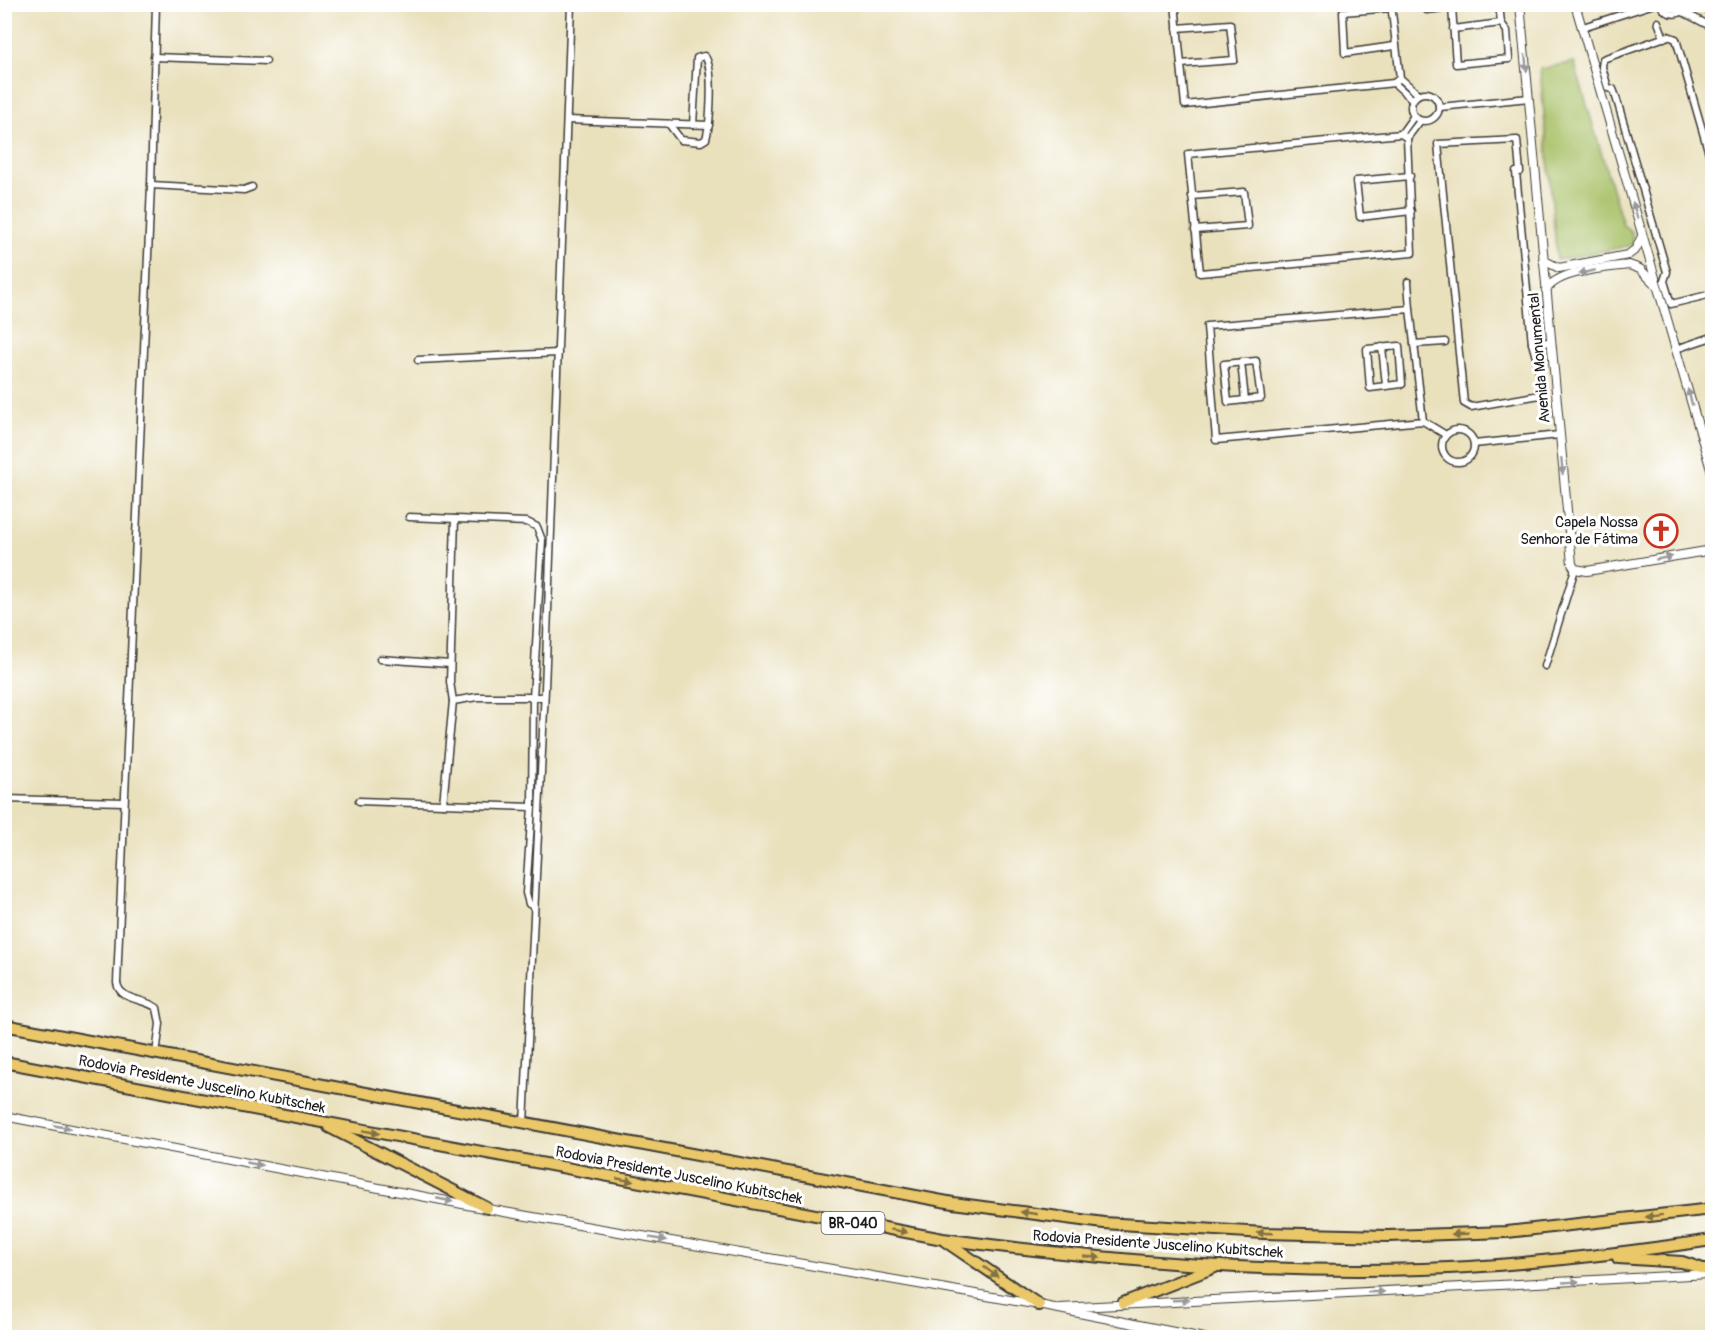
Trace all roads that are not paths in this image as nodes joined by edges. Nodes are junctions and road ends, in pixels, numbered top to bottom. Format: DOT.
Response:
graph roads {
  1 [pos="156,4"];
  2 [pos="571,4"];
  3 [pos="1175,4"];
  4 [pos="1426,4"];
  5 [pos="1499,4"];
  6 [pos="1520,4"];
  7 [pos="1575,4"];
  8 [pos="1654,4"];
  9 [pos="1660,4"];
  10 [pos="1689,4"];
  11 [pos="1697,4"];
  12 [pos="1391,6"];
  13 [pos="1683,12"];
  14 [pos="1713,13"];
  15 [pos="1658,22"];
  16 [pos="1501,24"];
  17 [pos="1583,27"];
  18 [pos="1713,27"];
  19 [pos="1178,28"];
  20 [pos="1453,29"];
  21 [pos="1664,38"];
  22 [pos="1394,46"];
  23 [pos="154,57"];
  24 [pos="266,61"];
  25 [pos="1181,64"];
  26 [pos="1400,78"];
  27 [pos="1394,83"];
  28 [pos="1418,94"];
  29 [pos="1529,98"];
  30 [pos="1412,99"];
  31 [pos="1440,107"];
  32 [pos="1413,116"];
  33 [pos="567,120"];
  34 [pos="1420,121"];
  35 [pos="669,124"];
  36 [pos="693,125"];
  37 [pos="709,125"];
  38 [pos="1404,136"];
  39 [pos="1713,164"];
  40 [pos="1638,172"];
  41 [pos="1410,176"];
  42 [pos="1626,177"];
  43 [pos="151,185"];
  44 [pos="1642,185"];
  45 [pos="252,187"];
  46 [pos="1629,189"];
  47 [pos="1192,196"];
  48 [pos="1411,211"];
  49 [pos="1195,230"];
  50 [pos="1642,235"];
  51 [pos="1543,261"];
  52 [pos="1408,282"];
  53 [pos="1657,286"];
  54 [pos="1546,290"];
  55 [pos="1713,294"];
  56 [pos="1410,309"];
  57 [pos="1713,337"];
  58 [pos="1445,342"];
  59 [pos="1551,342"];
  60 [pos="1532,343"];
  61 [pos="1414,344"];
  62 [pos="1382,347"];
  63 [pos="1676,349"];
  64 [pos="558,353"];
  65 [pos="417,360"];
  66 [pos="1241,362"];
  67 [pos="1416,364"];
  68 [pos="1400,365"];
  69 [pos="1226,382"];
  70 [pos="1212,383"];
  71 [pos="1386,386"];
  72 [pos="1245,400"];
  73 [pos="1423,421"];
  74 [pos="1446,435"];
  75 [pos="1559,435"];
  76 [pos="1474,444"];
  77 [pos="1713,473"];
  78 [pos="409,517"];
  79 [pos="455,519"];
  80 [pos="1713,550"];
  81 [pos="1575,569"];
  82 [pos="380,659"];
  83 [pos="450,664"];
  84 [pos="1545,666"];
  85 [pos="533,698"];
  86 [pos="544,698"];
  87 [pos="453,701"];
  88 [pos="4,799"];
  89 [pos="359,801"];
  90 [pos="124,802"];
  91 [pos="443,804"];
  92 [pos="532,807"];
  93 [pos="534,907"];
  94 [pos="4,1025"];
  95 [pos="156,1054"];
  96 [pos="4,1062"];
  97 [pos="4,1116"];
  98 [pos="318,1122"];
  99 [pos="524,1124"];
  100 [pos="487,1208"];
  101 [pos="1713,1209"];
  102 [pos="943,1239"];
  103 [pos="1713,1240"];
  104 [pos="1606,1256"];
  105 [pos="1219,1266"];
  106 [pos="1713,1273"];
  107 [pos="1123,1302"];
  108 [pos="1038,1305"];
  109 [pos="1053,1308"];
  110 [pos="1204,1338"];
  1 -- 23 [label="street"];
  2 -- 33 [label="street"];
  3 -- 19 [label="street"];
  4 -- 20 [label="street"];
  5 -- 16 [label="street"];
  6 -- 29 [label="street, Avenida Monumental, one-way"];
  7 -- 17 [label="street"];
  8 -- 17 [label="street"];
  9 -- 13 [label="street"];
  10 -- 13 [label="street"];
  11 -- 14 [label="street"];
  12 -- 22 [label="street"];
  12 -- 22 [label="street"];
  13 -- 18 [label="street"];
  15 -- 21 [label="street"];
  16 -- 20 [label="street"];
  16 -- 20 [label="street"];
  17 -- 42 [label="street"];
  19 -- 25 [label="street"];
  19 -- 25 [label="street"];
  21 -- 39 [label="street"];
  21 -- 40 [label="street"];
  22 -- 26 [label="street"];
  23 -- 24 [label="street"];
  23 -- 43 [label="street"];
  25 -- 27 [label="street"];
  26 -- 27 [label="street"];
  26 -- 28 [label="street"];
  27 -- 30 [label="street"];
  28 -- 30 [label="street"];
  28 -- 31 [label="street"];
  29 -- 31 [label="street"];
  29 -- 51 [label="street, Avenida Monumental"];
  30 -- 32 [label="street"];
  31 -- 34 [label="street"];
  32 -- 34 [label="street"];
  32 -- 38 [label="street"];
  33 -- 35 [label="street"];
  33 -- 64 [label="street"];
  34 -- 38 [label="street"];
  35 -- 36 [label="street"];
  35 -- 37 [label="street"];
  36 -- 37 [label="street"];
  36 -- 37 [label="street"];
  38 -- 41 [label="street"];
  38 -- 47 [label="street"];
  40 -- 42 [label="street"];
  40 -- 44 [label="street"];
  41 -- 48 [label="street"];
  41 -- 48 [label="street"];
  42 -- 46 [label="street"];
  43 -- 45 [label="street"];
  43 -- 90 [label="street"];
  44 -- 46 [label="street"];
  44 -- 55 [label="street"];
  50 -- 46 [label="street, one-way"];
  47 -- 49 [label="street"];
  47 -- 49 [label="street"];
  48 -- 49 [label="street"];
  50 -- 51 [label="street"];
  50 -- 53 [label="street"];
  51 -- 54 [label="street, Avenida Monumental"];
  52 -- 56 [label="street"];
  53 -- 54 [label="street, one-way"];
  53 -- 63 [label="street"];
  54 -- 59 [label="street, Avenida Monumental"];
  56 -- 61 [label="street"];
  56 -- 70 [label="street"];
  57 -- 63 [label="street"];
  58 -- 61 [label="street"];
  59 -- 60 [label="street"];
  59 -- 75 [label="street, Avenida Monumental"];
  60 -- 60 [label="street"];
  61 -- 67 [label="street"];
  62 -- 68 [label="street"];
  62 -- 71 [label="street"];
  62 -- 71 [label="street"];
  77 -- 63 [label="street, one-way"];
  64 -- 65 [label="street"];
  64 -- 86 [label="street"];
  66 -- 69 [label="street"];
  66 -- 72 [label="street"];
  66 -- 72 [label="street"];
  67 -- 68 [label="street"];
  67 -- 73 [label="street"];
  68 -- 71 [label="street"];
  69 -- 70 [label="street"];
  69 -- 72 [label="street"];
  70 -- 73 [label="street"];
  73 -- 74 [label="street"];
  74 -- 76 [label="street"];
  74 -- 76 [label="street"];
  75 -- 76 [label="street"];
  75 -- 81 [label="street, Avenida Monumental, one-way"];
  78 -- 79 [label="street"];
  79 -- 83 [label="street"];
  79 -- 85 [label="street"];
  81 -- 80 [label="street, one-way"];
  81 -- 84 [label="street"];
  82 -- 83 [label="street"];
  83 -- 87 [label="street"];
  85 -- 86 [label="street"];
  85 -- 87 [label="street"];
  85 -- 92 [label="street"];
  86 -- 93 [label="street"];
  87 -- 91 [label="street"];
  88 -- 90 [label="street"];
  89 -- 91 [label="street"];
  90 -- 95 [label="street"];
  91 -- 92 [label="street"];
  92 -- 93 [label="street"];
  93 -- 99 [label="street"];
  94 -- 95 [label="highway, Rodovia Presidente Juscelino Kubitschek / BR-040"];
  95 -- 99 [label="highway, Rodovia Presidente Juscelino Kubitschek / BR-040"];
  96 -- 98 [label="highway, Rodovia Presidente Juscelino Kubitschek / BR-040"];
  97 -- 100 [label="street, one-way"];
  98 -- 100 [label="highway"];
  98 -- 102 [label="highway, Rodovia Presidente Juscelino Kubitschek / BR-040, one-way"];
  101 -- 99 [label="highway, Rodovia Presidente Juscelino Kubitschek / BR-040, one-way"];
  100 -- 108 [label="street, one-way"];
  102 -- 105 [label="highway, Rodovia Presidente Juscelino Kubitschek / BR-040, one-way"];
  102 -- 108 [label="highway, one-way"];
  103 -- 104 [label="highway, Rodovia Presidente Juscelino Kubitschek / BR-040"];
  104 -- 105 [label="highway, Rodovia Presidente Juscelino Kubitschek / BR-040"];
  104 -- 106 [label="highway"];
  105 -- 107 [label="highway"];
  107 -- 106 [label="street, one-way"];
  107 -- 109 [label="street"];
  108 -- 109 [label="street"];
  109 -- 110 [label="street"];
}
